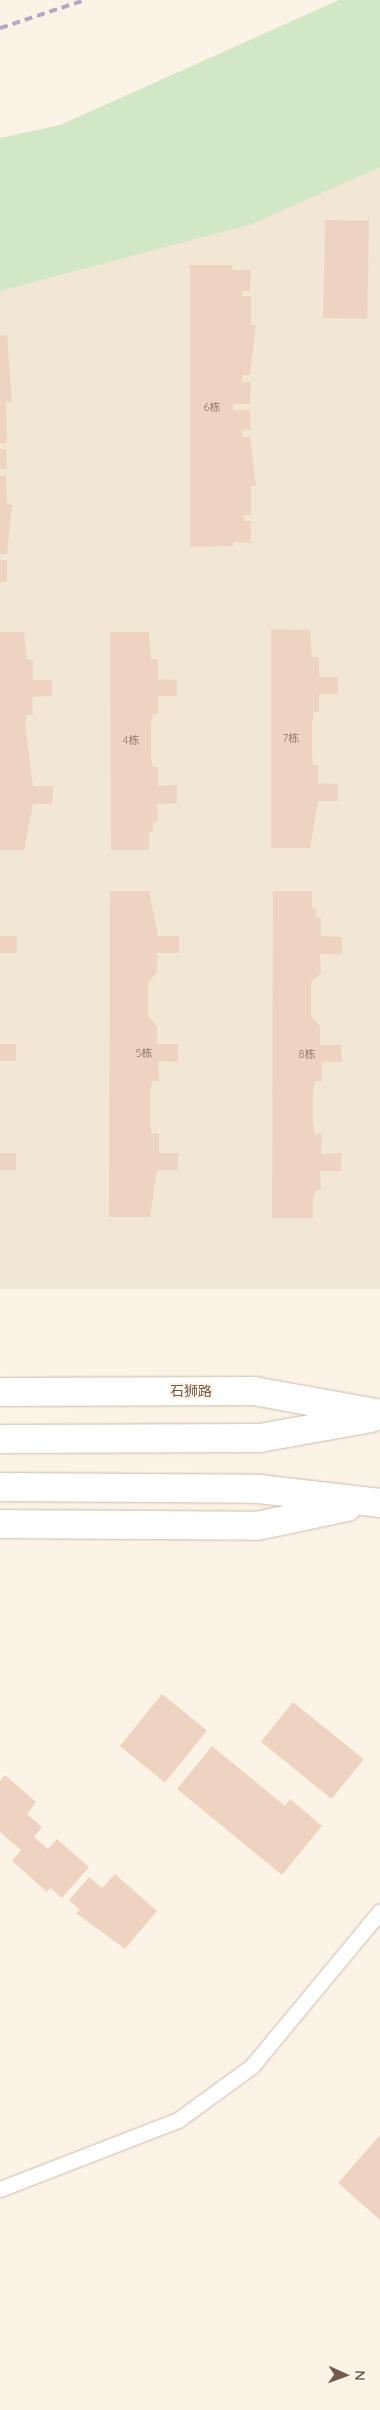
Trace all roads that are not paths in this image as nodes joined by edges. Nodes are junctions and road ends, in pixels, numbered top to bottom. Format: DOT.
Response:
graph roads {
  1 [pos="0,1392"];
  2 [pos="380,1415"];
  3 [pos="0,1439"];
  4 [pos="0,1487"];
  5 [pos="374,1503"];
  6 [pos="0,1524"];
  7 [pos="380,1911"];
  8 [pos="0,2188"];
  1 -- 2 [label="street, 石狮路"];
  2 -- 3 [label="street, 石狮路"];
  4 -- 5 [label="street"];
  5 -- 6 [label="street"];
  7 -- 8 [label="lane"];
}
